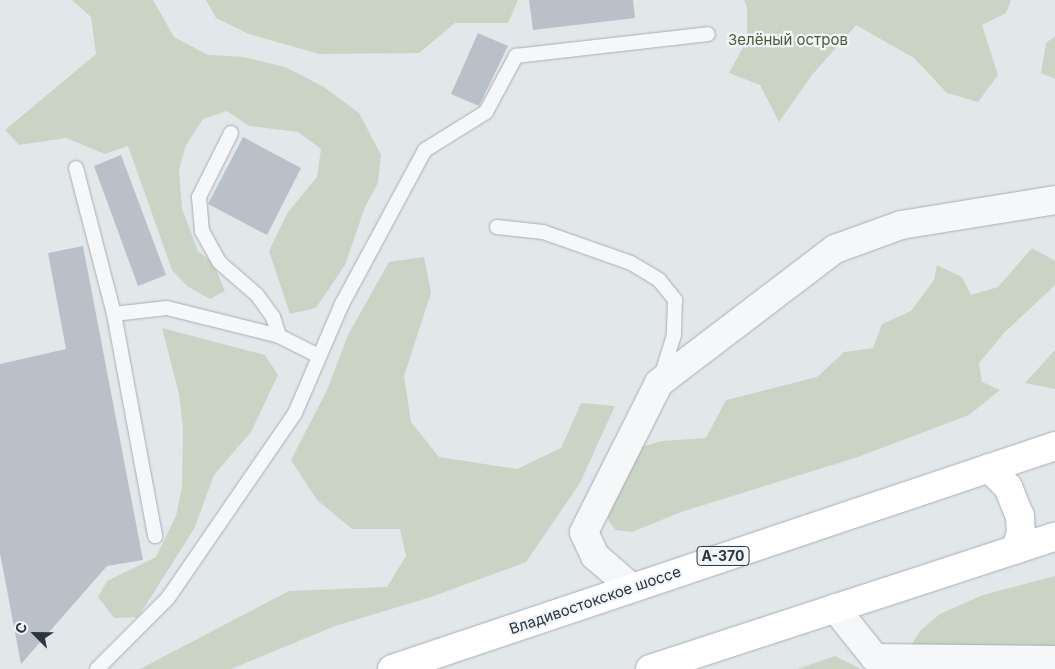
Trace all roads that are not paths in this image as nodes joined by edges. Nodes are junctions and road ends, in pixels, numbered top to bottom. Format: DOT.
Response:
graph roads {
  1 [pos="708,34"];
  2 [pos="231,133"];
  3 [pos="76,168"];
  4 [pos="1055,200"];
  5 [pos="497,227"];
  6 [pos="114,314"];
  7 [pos="279,336"];
  8 [pos="320,356"];
  9 [pos="658,383"];
  10 [pos="1055,446"];
  11 [pos="990,468"];
  12 [pos="155,536"];
  13 [pos="1055,537"];
  14 [pos="1015,550"];
  15 [pos="631,587"];
  16 [pos="835,608"];
  17 [pos="1055,660"];
  18 [pos="97,669"];
  19 [pos="392,669"];
  20 [pos="650,669"];
  1 -- 8 [label="lane"];
  2 -- 7 [label="lane"];
  3 -- 6 [label="lane"];
  4 -- 9 [label="street"];
  5 -- 9 [label="lane"];
  6 -- 7 [label="lane"];
  6 -- 12 [label="lane"];
  7 -- 8 [label="lane"];
  8 -- 18 [label="lane"];
  9 -- 15 [label="street"];
  10 -- 11 [label="highway, Владивостокское шоссе / А-370"];
  11 -- 14 [label="highway"];
  11 -- 15 [label="highway, Владивостокское шоссе / А-370"];
  13 -- 14 [label="highway"];
  14 -- 16 [label="highway"];
  15 -- 19 [label="highway, Владивостокское шоссе / А-370"];
  16 -- 17 [label="street"];
  16 -- 20 [label="highway"];
}
